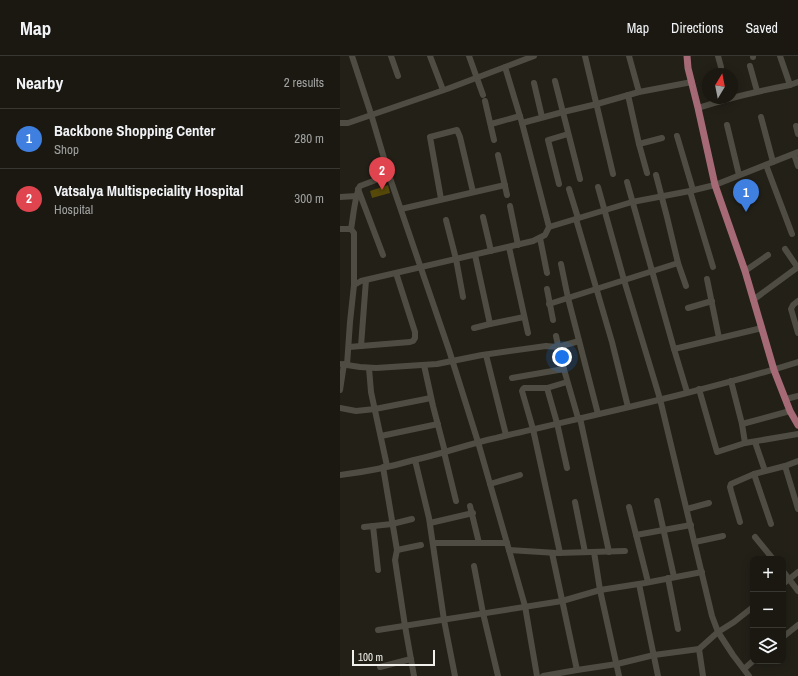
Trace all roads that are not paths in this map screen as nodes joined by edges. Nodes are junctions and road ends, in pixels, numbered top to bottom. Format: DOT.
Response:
graph roads {
  1 [pos="352,56"];
  2 [pos="391,56"];
  3 [pos="430,56"];
  4 [pos="468,56"];
  5 [pos="534,56"];
  6 [pos="586,56"];
  7 [pos="629,56"];
  8 [pos="687,56"];
  9 [pos="718,56"];
  10 [pos="780,56"];
  11 [pos="750,66"];
  12 [pos="505,67"];
  13 [pos="721,67"];
  14 [pos="398,76"];
  15 [pos="476,78"];
  16 [pos="555,81"];
  17 [pos="692,82"];
  18 [pos="798,82"];
  19 [pos="534,83"];
  20 [pos="790,84"];
  21 [pos="443,90"];
  22 [pos="757,91"];
  23 [pos="639,92"];
  24 [pos="628,96"];
  25 [pos="738,96"];
  26 [pos="596,104"];
  27 [pos="711,104"];
  28 [pos="698,108"];
  29 [pos="563,112"];
  30 [pos="371,114"];
  31 [pos="520,116"];
  32 [pos="761,117"];
  33 [pos="542,118"];
  34 [pos="340,123"];
  35 [pos="522,123"];
  36 [pos="491,124"];
  37 [pos="727,125"];
  38 [pos="796,126"];
  39 [pos="568,134"];
  40 [pos="798,134"];
  41 [pos="677,136"];
  42 [pos="662,138"];
  43 [pos="494,140"];
  44 [pos="639,144"];
  45 [pos="796,153"];
  46 [pos="498,155"];
  47 [pos="773,162"];
  48 [pos="766,165"];
  49 [pos="798,166"];
  50 [pos="647,173"];
  51 [pos="613,174"];
  52 [pos="656,174"];
  53 [pos="389,175"];
  54 [pos="739,175"];
  55 [pos="580,179"];
  56 [pos="627,182"];
  57 [pos="559,184"];
  58 [pos="505,185"];
  59 [pos="715,185"];
  60 [pos="598,187"];
  61 [pos="358,189"];
  62 [pos="569,189"];
  63 [pos="691,190"];
  64 [pos="472,192"];
  65 [pos="507,195"];
  66 [pos="357,196"];
  67 [pos="661,196"];
  68 [pos="340,197"];
  69 [pos="441,199"];
  70 [pos="632,202"];
  71 [pos="510,206"];
  72 [pos="401,209"];
  73 [pos="604,210"];
  74 [pos="483,217"];
  75 [pos="577,218"];
  76 [pos="446,220"];
  77 [pos="548,227"];
  78 [pos="340,229"];
  79 [pos="351,229"];
  80 [pos="792,234"];
  81 [pos="540,238"];
  82 [pos="518,245"];
  83 [pos="509,247"];
  84 [pos="785,249"];
  85 [pos="491,251"];
  86 [pos="383,255"];
  87 [pos="475,255"];
  88 [pos="768,255"];
  89 [pos="456,259"];
  90 [pos="678,263"];
  91 [pos="561,264"];
  92 [pos="421,267"];
  93 [pos="713,267"];
  94 [pos="798,267"];
  95 [pos="745,271"];
  96 [pos="651,272"];
  97 [pos="396,273"];
  98 [pos="547,273"];
  99 [pos="707,278"];
  100 [pos="366,280"];
  101 [pos="624,280"];
  102 [pos="354,285"];
  103 [pos="686,286"];
  104 [pos="547,289"];
  105 [pos="596,289"];
  106 [pos="463,297"];
  107 [pos="568,298"];
  108 [pos="753,300"];
  109 [pos="712,301"];
  110 [pos="798,301"];
  111 [pos="550,304"];
  112 [pos="688,308"];
  113 [pos="524,317"];
  114 [pos="553,320"];
  115 [pos="490,324"];
  116 [pos="474,328"];
  117 [pos="762,328"];
  118 [pos="797,329"];
  119 [pos="528,333"];
  120 [pos="556,336"];
  121 [pos="720,338"];
  122 [pos="579,341"];
  123 [pos="361,346"];
  124 [pos="558,346"];
  125 [pos="349,347"];
  126 [pos="674,349"];
  127 [pos="486,354"];
  128 [pos="453,361"];
  129 [pos="798,362"];
  130 [pos="344,364"];
  131 [pos="424,364"];
  132 [pos="369,368"];
  133 [pos="564,369"];
  134 [pos="774,370"];
  135 [pos="512,378"];
  136 [pos="732,381"];
  137 [pos="567,382"];
  138 [pos="547,388"];
  139 [pos="699,389"];
  140 [pos="340,390"];
  141 [pos="687,392"];
  142 [pos="798,396"];
  143 [pos="431,398"];
  144 [pos="660,399"];
  145 [pos="786,399"];
  146 [pos="628,407"];
  147 [pos="340,408"];
  148 [pos="375,409"];
  149 [pos="790,411"];
  150 [pos="598,414"];
  151 [pos="579,418"];
  152 [pos="557,423"];
  153 [pos="438,424"];
  154 [pos="742,424"];
  155 [pos="798,425"];
  156 [pos="533,429"];
  157 [pos="798,434"];
  158 [pos="506,435"];
  159 [pos="381,436"];
  160 [pos="478,442"];
  161 [pos="755,442"];
  162 [pos="745,443"];
  163 [pos="444,452"];
  164 [pos="415,460"];
  165 [pos="798,461"];
  166 [pos="785,466"];
  167 [pos="385,467"];
  168 [pos="567,468"];
  169 [pos="765,471"];
  170 [pos="754,474"];
  171 [pos="340,475"];
  172 [pos="520,475"];
  173 [pos="490,484"];
  174 [pos="456,501"];
  175 [pos="657,501"];
  176 [pos="575,502"];
  177 [pos="709,503"];
  178 [pos="470,506"];
  179 [pos="629,507"];
  180 [pos="687,509"];
  181 [pos="798,509"];
  182 [pos="473,513"];
  183 [pos="412,519"];
  184 [pos="740,522"];
  185 [pos="430,523"];
  186 [pos="392,524"];
  187 [pos="771,524"];
  188 [pos="691,525"];
  189 [pos="373,526"];
  190 [pos="364,527"];
  191 [pos="663,530"];
  192 [pos="636,535"];
  193 [pos="723,536"];
  194 [pos="756,537"];
  195 [pos="695,542"];
  196 [pos="433,543"];
  197 [pos="479,543"];
  198 [pos="507,543"];
  199 [pos="421,544"];
  200 [pos="397,550"];
  201 [pos="509,550"];
  202 [pos="625,551"];
  203 [pos="585,552"];
  204 [pos="594,552"];
  205 [pos="609,552"];
  206 [pos="552,553"];
  207 [pos="560,553"];
  208 [pos="772,556"];
  209 [pos="474,566"];
  210 [pos="378,570"];
  211 [pos="702,572"];
  212 [pos="798,572"];
  213 [pos="786,574"];
  214 [pos="671,578"];
  215 [pos="790,579"];
  216 [pos="648,582"];
  217 [pos="786,582"];
  218 [pos="639,584"];
  219 [pos="600,590"];
  220 [pos="798,592"];
  221 [pos="562,601"];
  222 [pos="525,606"];
  223 [pos="750,609"];
  224 [pos="483,613"];
  225 [pos="444,620"];
  226 [pos="798,625"];
  227 [pos="405,626"];
  228 [pos="678,629"];
  229 [pos="378,630"];
  230 [pos="718,632"];
  231 [pos="786,635"];
  232 [pos="699,649"];
  233 [pos="654,655"];
  234 [pos="411,658"];
  235 [pos="750,663"];
  236 [pos="617,664"];
  237 [pos="380,666"];
  238 [pos="744,668"];
  239 [pos="576,672"];
  240 [pos="414,676"];
  241 [pos="455,676"];
  242 [pos="498,676"];
  243 [pos="537,676"];
  244 [pos="543,676"];
  245 [pos="619,676"];
  246 [pos="658,676"];
  247 [pos="703,676"];
  248 [pos="749,676"];
  1 -- 30 [label="street"];
  2 -- 14 [label="street"];
  3 -- 21 [label="street"];
  4 -- 15 [label="street"];
  5 -- 12 [label="street"];
  6 -- 26 [label="street"];
  7 -- 23 [label="street"];
  8 -- 17 [label="main road"];
  9 -- 13 [label="street"];
  10 -- 20 [label="street"];
  11 -- 22 [label="street"];
  12 -- 15 [label="street"];
  12 -- 31 [label="street"];
  15 -- 21 [label="street"];
  15 -- 36 [label="street"];
  16 -- 29 [label="street"];
  17 -- 23 [label="street"];
  17 -- 28 [label="main road"];
  18 -- 20 [label="street"];
  19 -- 33 [label="street"];
  20 -- 22 [label="street"];
  21 -- 30 [label="street"];
  22 -- 25 [label="street"];
  23 -- 24 [label="street"];
  24 -- 26 [label="street"];
  24 -- 44 [label="street"];
  26 -- 29 [label="street"];
  26 -- 51 [label="street"];
  27 -- 28 [label="street"];
  28 -- 59 [label="main road"];
  29 -- 33 [label="street"];
  29 -- 39 [label="street"];
  30 -- 34 [label="street"];
  30 -- 53 [label="street"];
  31 -- 35 [label="street"];
  31 -- 36 [label="street"];
  32 -- 47 [label="street"];
  33 -- 35 [label="street"];
  35 -- 77 [label="street"];
  36 -- 43 [label="street"];
  37 -- 54 [label="street"];
  38 -- 40 [label="street"];
  39 -- 55 [label="street"];
  39 -- 57 [label="street"];
  41 -- 63 [label="street"];
  42 -- 44 [label="street"];
  44 -- 50 [label="street"];
  45 -- 47 [label="street"];
  45 -- 49 [label="street"];
  46 -- 58 [label="street"];
  47 -- 48 [label="street"];
  48 -- 54 [label="street"];
  48 -- 80 [label="street"];
  52 -- 67 [label="street"];
  53 -- 61 [label="street"];
  53 -- 72 [label="street"];
  54 -- 59 [label="street"];
  56 -- 70 [label="street"];
  58 -- 64 [label="street"];
  58 -- 65 [label="street"];
  59 -- 63 [label="street"];
  59 -- 95 [label="main road"];
  60 -- 73 [label="street"];
  61 -- 66 [label="street"];
  61 -- 86 [label="street"];
  62 -- 75 [label="street"];
  63 -- 67 [label="street"];
  63 -- 93 [label="street"];
  64 -- 69 [label="street"];
  64 -- 69 [label="street"];
  66 -- 68 [label="street"];
  66 -- 79 [label="street"];
  67 -- 70 [label="street"];
  67 -- 90 [label="street"];
  69 -- 72 [label="street"];
  70 -- 73 [label="street"];
  70 -- 96 [label="street"];
  71 -- 82 [label="street"];
  72 -- 92 [label="street"];
  73 -- 75 [label="street"];
  73 -- 101 [label="street"];
  74 -- 85 [label="street"];
  75 -- 77 [label="street"];
  75 -- 105 [label="street"];
  76 -- 89 [label="street"];
  77 -- 81 [label="street"];
  78 -- 79 [label="street"];
  79 -- 102 [label="street"];
  81 -- 82 [label="street"];
  81 -- 98 [label="street"];
  82 -- 83 [label="street"];
  83 -- 85 [label="street"];
  83 -- 113 [label="street"];
  84 -- 94 [label="street"];
  85 -- 87 [label="street"];
  87 -- 89 [label="street"];
  87 -- 115 [label="street"];
  88 -- 95 [label="street"];
  89 -- 92 [label="street"];
  89 -- 106 [label="street"];
  90 -- 96 [label="street"];
  90 -- 103 [label="street"];
  91 -- 107 [label="street"];
  92 -- 97 [label="street"];
  92 -- 128 [label="street"];
  94 -- 108 [label="street"];
  95 -- 108 [label="main road"];
  96 -- 101 [label="street"];
  96 -- 126 [label="street"];
  97 -- 100 [label="street"];
  97 -- 123 [label="street"];
  99 -- 109 [label="street"];
  100 -- 102 [label="street"];
  100 -- 123 [label="street"];
  101 -- 105 [label="street"];
  101 -- 144 [label="street"];
  102 -- 125 [label="street"];
  104 -- 111 [label="street"];
  105 -- 107 [label="street"];
  105 -- 146 [label="street"];
  107 -- 111 [label="street"];
  107 -- 122 [label="street"];
  108 -- 117 [label="main road"];
  109 -- 112 [label="street"];
  109 -- 121 [label="street"];
  110 -- 118 [label="street"];
  111 -- 114 [label="street"];
  113 -- 115 [label="street"];
  113 -- 119 [label="street"];
  115 -- 116 [label="street"];
  117 -- 121 [label="street"];
  117 -- 134 [label="main road"];
  120 -- 124 [label="street"];
  121 -- 126 [label="street"];
  122 -- 124 [label="street"];
  122 -- 150 [label="street"];
  123 -- 125 [label="street"];
  124 -- 127 [label="street"];
  124 -- 133 [label="street"];
  125 -- 130 [label="street"];
  126 -- 141 [label="street"];
  127 -- 128 [label="street"];
  127 -- 158 [label="street"];
  128 -- 131 [label="street"];
  128 -- 160 [label="street"];
  129 -- 134 [label="street"];
  130 -- 132 [label="street"];
  130 -- 140 [label="street"];
  131 -- 132 [label="street"];
  131 -- 143 [label="street"];
  132 -- 148 [label="street"];
  133 -- 135 [label="street"];
  133 -- 137 [label="street"];
  134 -- 136 [label="street"];
  134 -- 145 [label="main road"];
  136 -- 139 [label="street"];
  136 -- 154 [label="street"];
  137 -- 138 [label="street"];
  137 -- 151 [label="street"];
  138 -- 152 [label="street"];
  138 -- 156 [label="street"];
  139 -- 141 [label="street"];
  139 -- 162 [label="street"];
  141 -- 144 [label="street"];
  142 -- 145 [label="street"];
  143 -- 148 [label="street"];
  143 -- 153 [label="street"];
  144 -- 146 [label="street"];
  144 -- 180 [label="street"];
  145 -- 149 [label="main road"];
  146 -- 150 [label="street"];
  147 -- 148 [label="street"];
  148 -- 159 [label="street"];
  149 -- 154 [label="street"];
  149 -- 155 [label="main road"];
  150 -- 151 [label="street"];
  151 -- 152 [label="street"];
  151 -- 205 [label="street"];
  152 -- 156 [label="street"];
  152 -- 168 [label="street"];
  153 -- 159 [label="street"];
  153 -- 163 [label="street"];
  154 -- 162 [label="street"];
  156 -- 158 [label="street"];
  156 -- 207 [label="street"];
  157 -- 161 [label="street"];
  158 -- 160 [label="street"];
  159 -- 167 [label="street"];
  160 -- 163 [label="street"];
  160 -- 173 [label="street"];
  161 -- 162 [label="street"];
  161 -- 169 [label="street"];
  163 -- 164 [label="street"];
  163 -- 174 [label="street"];
  164 -- 167 [label="street"];
  164 -- 185 [label="street"];
  165 -- 166 [label="street"];
  166 -- 169 [label="street"];
  166 -- 181 [label="street"];
  167 -- 171 [label="street"];
  167 -- 186 [label="street"];
  169 -- 170 [label="street"];
  170 -- 184 [label="street"];
  170 -- 187 [label="street"];
  172 -- 173 [label="street"];
  173 -- 198 [label="street"];
  175 -- 191 [label="street"];
  176 -- 203 [label="street"];
  177 -- 180 [label="street"];
  178 -- 182 [label="street"];
  179 -- 192 [label="street"];
  180 -- 188 [label="street"];
  182 -- 185 [label="street"];
  182 -- 197 [label="street"];
  183 -- 186 [label="street"];
  185 -- 196 [label="street"];
  186 -- 189 [label="street"];
  186 -- 200 [label="street"];
  188 -- 191 [label="street"];
  188 -- 195 [label="street"];
  189 -- 190 [label="street"];
  189 -- 210 [label="street"];
  191 -- 192 [label="street"];
  191 -- 214 [label="street"];
  192 -- 216 [label="street"];
  193 -- 195 [label="street"];
  194 -- 208 [label="street"];
  195 -- 211 [label="street"];
  196 -- 197 [label="street"];
  196 -- 225 [label="street"];
  197 -- 198 [label="street"];
  198 -- 201 [label="street"];
  199 -- 200 [label="street"];
  200 -- 227 [label="street"];
  201 -- 206 [label="street"];
  201 -- 222 [label="street"];
  202 -- 205 [label="street"];
  203 -- 204 [label="street"];
  203 -- 207 [label="street"];
  204 -- 205 [label="street"];
  204 -- 219 [label="street"];
  206 -- 207 [label="street"];
  206 -- 221 [label="street"];
  209 -- 224 [label="street"];
  211 -- 214 [label="street"];
  211 -- 230 [label="street"];
  212 -- 215 [label="street"];
  213 -- 215 [label="street"];
  214 -- 216 [label="street"];
  214 -- 228 [label="street"];
  215 -- 217 [label="street"];
  215 -- 220 [label="street"];
  216 -- 218 [label="street"];
  218 -- 219 [label="street"];
  218 -- 233 [label="street"];
  219 -- 221 [label="street"];
  219 -- 236 [label="street"];
  221 -- 222 [label="street"];
  221 -- 239 [label="street"];
  222 -- 224 [label="street"];
  222 -- 243 [label="street"];
  223 -- 230 [label="street"];
  224 -- 225 [label="street"];
  224 -- 242 [label="street"];
  225 -- 227 [label="street"];
  225 -- 241 [label="street"];
  226 -- 231 [label="street"];
  227 -- 229 [label="street"];
  227 -- 234 [label="street"];
  230 -- 232 [label="street"];
  230 -- 238 [label="street"];
  232 -- 233 [label="street"];
  232 -- 247 [label="street"];
  233 -- 236 [label="street"];
  233 -- 246 [label="street"];
  234 -- 237 [label="street"];
  234 -- 240 [label="street"];
  235 -- 238 [label="street"];
  236 -- 239 [label="street"];
  236 -- 245 [label="street"];
  238 -- 248 [label="street"];
  239 -- 244 [label="street"];
}
